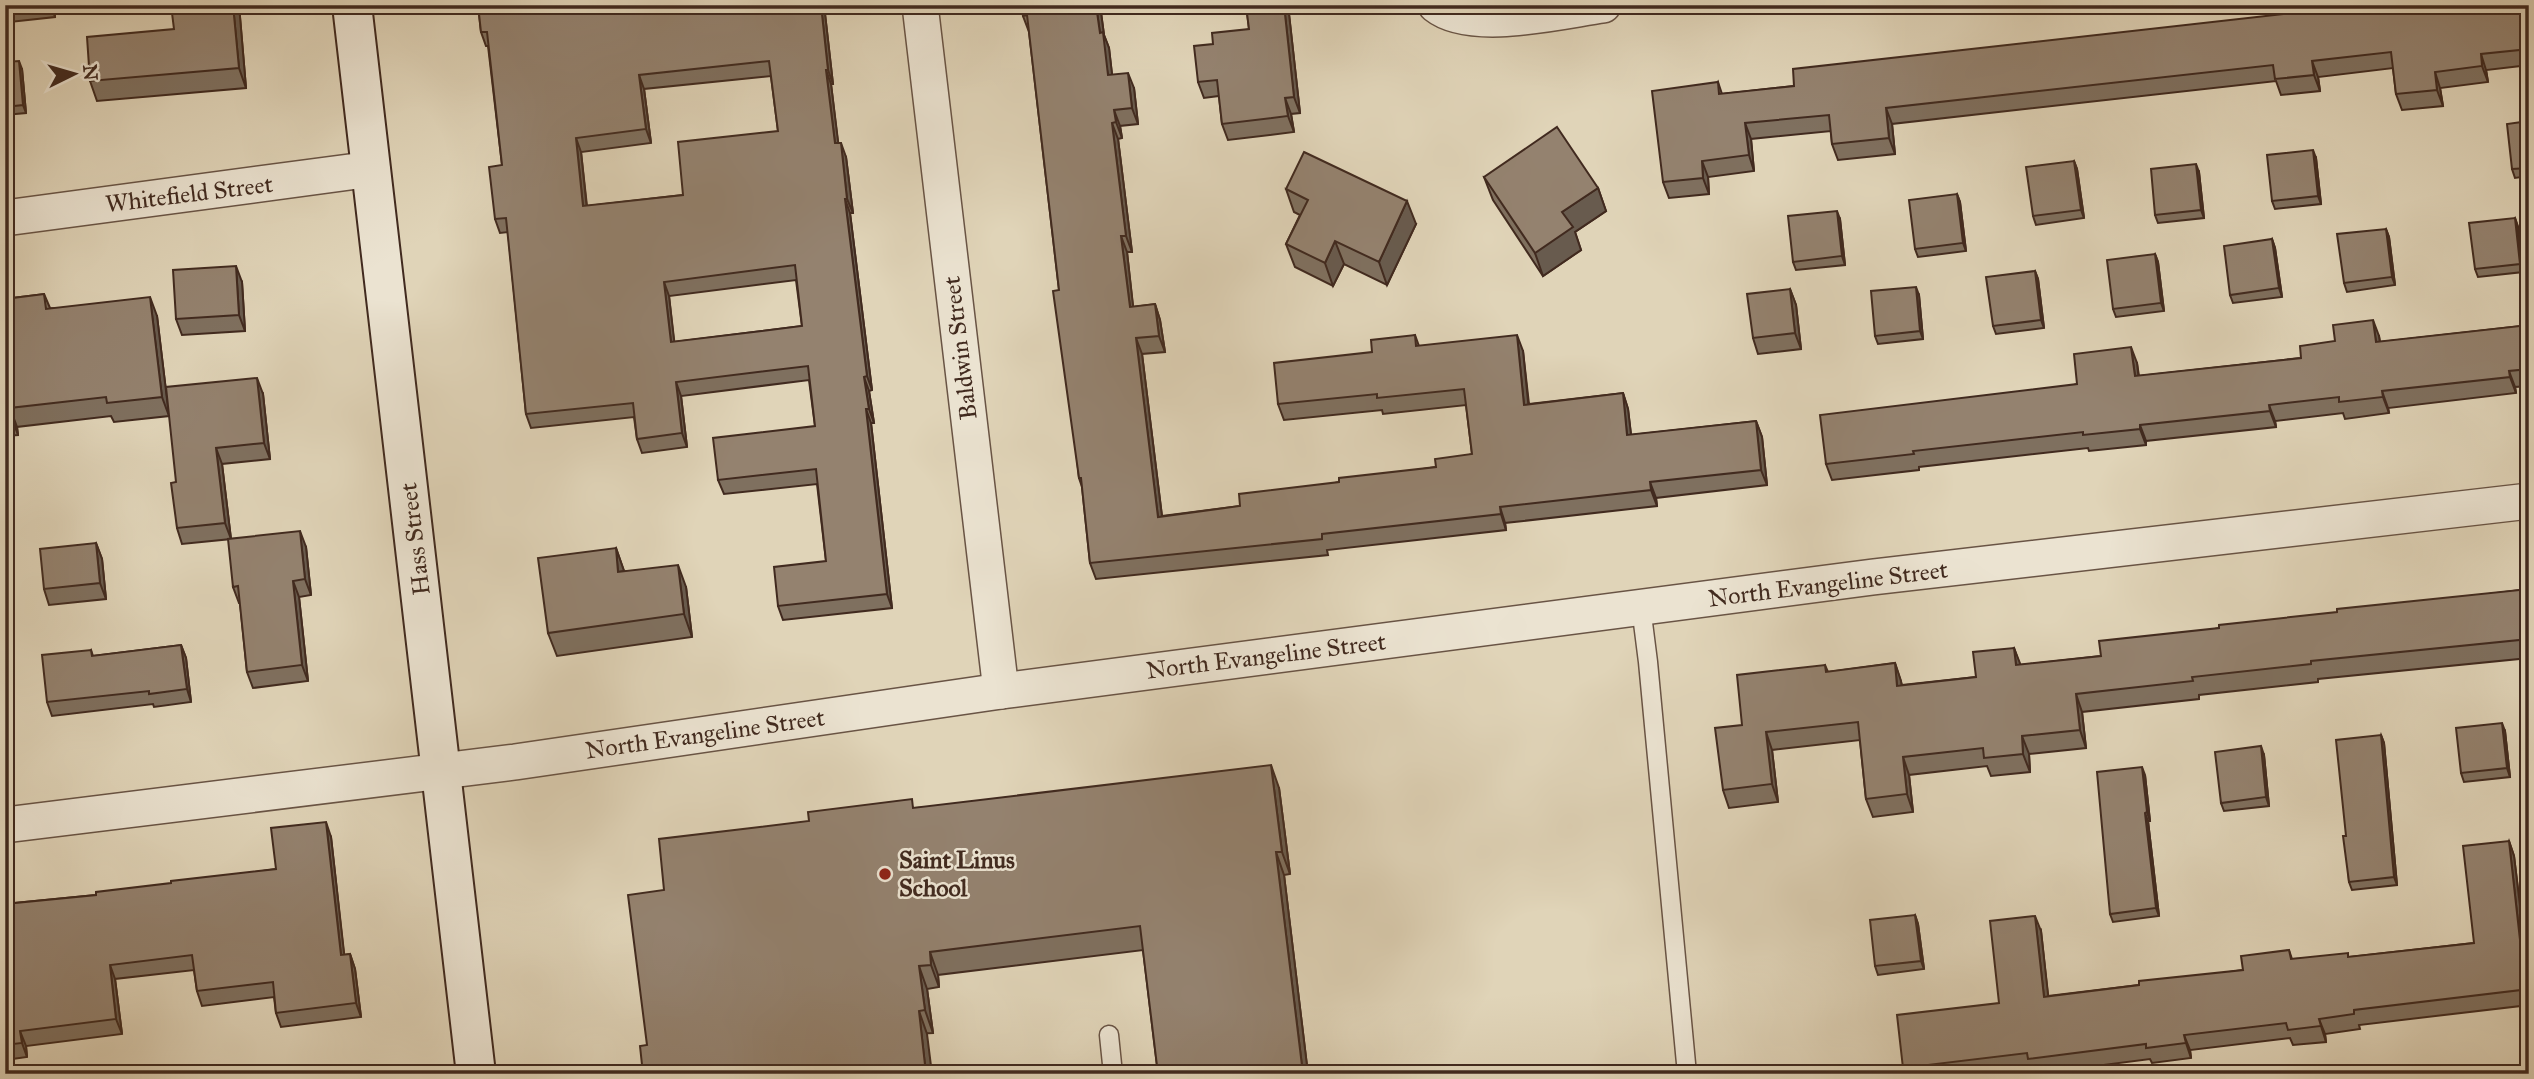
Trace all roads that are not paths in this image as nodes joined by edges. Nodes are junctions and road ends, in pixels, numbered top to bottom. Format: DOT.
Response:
graph roads {
  1 [pos="352,5"];
  2 [pos="920,5"];
  3 [pos="1436,5"];
  4 [pos="1603,5"];
  5 [pos="372,169"];
  6 [pos="5,218"];
  7 [pos="2529,500"];
  8 [pos="1641,607"];
  9 [pos="1001,691"];
  10 [pos="442,772"];
  11 [pos="5,825"];
  12 [pos="1109,1035"];
  13 [pos="477,1074"];
  14 [pos="1114,1074"];
  15 [pos="1687,1074"];
  1 -- 5 [label="street, Hass Street"];
  2 -- 9 [label="street, Baldwin Street"];
  3 -- 4 [label="street"];
  5 -- 6 [label="street, Whitefield Street"];
  5 -- 10 [label="street, Hass Street"];
  7 -- 8 [label="street, North Evangeline Street"];
  8 -- 9 [label="street, North Evangeline Street"];
  8 -- 15 [label="lane"];
  9 -- 10 [label="street, North Evangeline Street"];
  10 -- 11 [label="street, North Evangeline Street"];
  10 -- 13 [label="street, Hass Street"];
  12 -- 14 [label="lane"];
}
